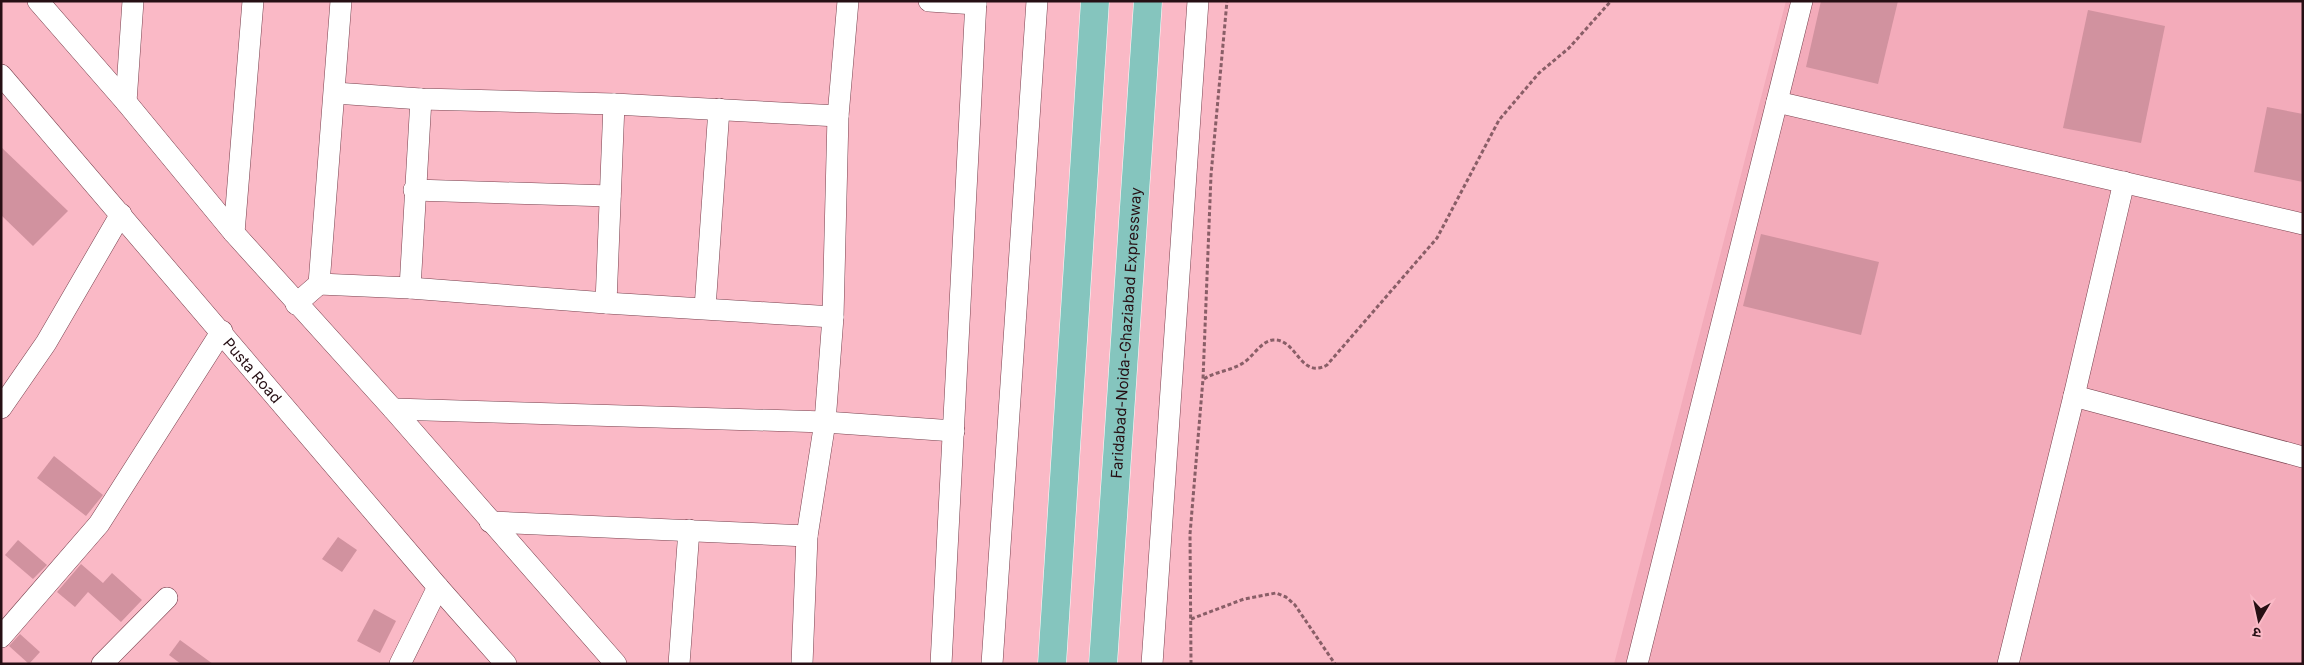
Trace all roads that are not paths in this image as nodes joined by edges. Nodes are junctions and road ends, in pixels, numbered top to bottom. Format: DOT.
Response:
graph roads {
  1 [pos="38,1"];
  2 [pos="133,1"];
  3 [pos="253,1"];
  4 [pos="341,1"];
  5 [pos="848,1"];
  6 [pos="928,1"];
  7 [pos="1037,1"];
  8 [pos="1095,1"];
  9 [pos="1148,1"];
  10 [pos="1198,1"];
  11 [pos="1802,1"];
  12 [pos="976,3"];
  13 [pos="1,75"];
  14 [pos="335,93"];
  15 [pos="421,99"];
  16 [pos="126,102"];
  17 [pos="1777,102"];
  18 [pos="614,104"];
  19 [pos="719,109"];
  20 [pos="838,116"];
  21 [pos="2124,182"];
  22 [pos="414,190"];
  23 [pos="610,196"];
  24 [pos="121,214"];
  25 [pos="2303,224"];
  26 [pos="234,234"];
  27 [pos="319,284"];
  28 [pos="410,288"];
  29 [pos="606,303"];
  30 [pos="296,304"];
  31 [pos="705,308"];
  32 [pos="833,317"];
  33 [pos="222,331"];
  34 [pos="2074,396"];
  35 [pos="1,408"];
  36 [pos="393,409"];
  37 [pos="825,422"];
  38 [pos="954,431"];
  39 [pos="2303,457"];
  40 [pos="490,522"];
  41 [pos="690,530"];
  42 [pos="806,536"];
  43 [pos="438,587"];
  44 [pos="167,598"];
  45 [pos="1,637"];
  46 [pos="102,664"];
  47 [pos="400,664"];
  48 [pos="506,664"];
  49 [pos="616,664"];
  50 [pos="679,664"];
  51 [pos="802,664"];
  52 [pos="941,664"];
  53 [pos="992,664"];
  54 [pos="1052,664"];
  55 [pos="1103,664"];
  56 [pos="1152,664"];
  57 [pos="1637,664"];
  58 [pos="2008,664"];
  1 -- 16 [label="street"];
  2 -- 16 [label="street"];
  3 -- 26 [label="street"];
  4 -- 14 [label="street"];
  5 -- 20 [label="street"];
  6 -- 12 [label="street"];
  7 -- 53 [label="street"];
  8 -- 54 [label="main road"];
  9 -- 55 [label="main road, Faridabad-Noida-Ghaziabad Expressway"];
  10 -- 56 [label="street"];
  11 -- 17 [label="street"];
  12 -- 38 [label="street"];
  13 -- 24 [label="street, Pusta Road"];
  14 -- 15 [label="street"];
  14 -- 27 [label="street"];
  15 -- 18 [label="street"];
  15 -- 22 [label="street"];
  16 -- 26 [label="street"];
  17 -- 21 [label="street"];
  17 -- 57 [label="street"];
  18 -- 19 [label="street"];
  18 -- 23 [label="street"];
  19 -- 20 [label="street"];
  19 -- 31 [label="street"];
  20 -- 32 [label="street"];
  21 -- 25 [label="street"];
  21 -- 34 [label="street"];
  22 -- 23 [label="street"];
  22 -- 28 [label="street"];
  23 -- 29 [label="street"];
  24 -- 33 [label="street, Pusta Road"];
  24 -- 35 [label="street"];
  26 -- 30 [label="street"];
  27 -- 28 [label="street"];
  27 -- 30 [label="street"];
  28 -- 29 [label="street"];
  29 -- 31 [label="street"];
  30 -- 36 [label="street"];
  31 -- 32 [label="street"];
  32 -- 37 [label="street"];
  33 -- 43 [label="street, Pusta Road"];
  33 -- 45 [label="street"];
  34 -- 39 [label="street"];
  34 -- 58 [label="street"];
  36 -- 37 [label="street"];
  36 -- 40 [label="street"];
  37 -- 38 [label="street"];
  37 -- 42 [label="street"];
  38 -- 52 [label="street"];
  40 -- 41 [label="street"];
  40 -- 49 [label="street"];
  41 -- 42 [label="street"];
  41 -- 50 [label="street"];
  42 -- 51 [label="street"];
  43 -- 47 [label="street"];
  43 -- 48 [label="street, Pusta Road"];
  44 -- 46 [label="street"];
}
